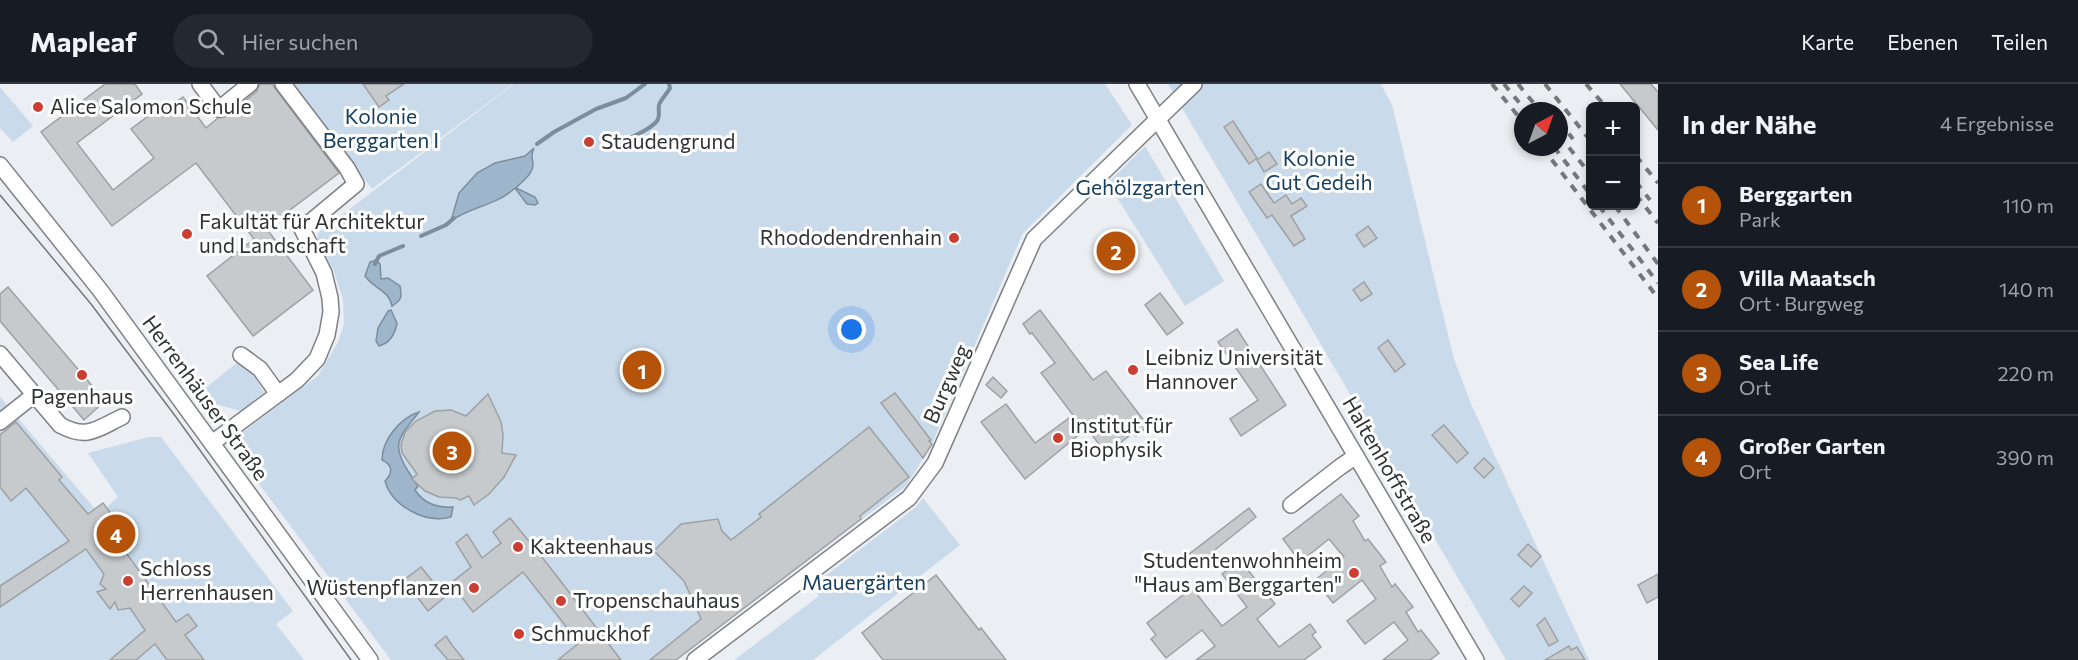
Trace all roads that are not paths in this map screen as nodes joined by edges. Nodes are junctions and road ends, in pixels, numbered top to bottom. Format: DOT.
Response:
graph roads {
  1 [pos="200,84"];
  2 [pos="250,84"];
  3 [pos="284,84"];
  4 [pos="1137,84"];
  5 [pos="1194,84"];
  6 [pos="1158,118"];
  7 [pos="0,165"];
  8 [pos="0,354"];
  9 [pos="241,355"];
  10 [pos="278,394"];
  11 [pos="34,395"];
  12 [pos="2,416"];
  13 [pos="122,417"];
  14 [pos="212,443"];
  15 [pos="1356,456"];
  16 [pos="1291,505"];
  17 [pos="370,660"];
  18 [pos="695,660"];
  19 [pos="1476,660"];
  1 -- 2 [label="street"];
  3 -- 10 [label="street"];
  4 -- 6 [label="street, Haltenhoffstraße"];
  5 -- 6 [label="street, Burgweg"];
  6 -- 15 [label="street, Haltenhoffstraße"];
  6 -- 18 [label="street, Burgweg"];
  7 -- 14 [label="street, Herrenhäuser Straße"];
  8 -- 11 [label="street"];
  9 -- 10 [label="street"];
  10 -- 14 [label="street"];
  11 -- 12 [label="street"];
  11 -- 13 [label="street"];
  14 -- 17 [label="street, Herrenhäuser Straße"];
  15 -- 16 [label="street"];
  15 -- 19 [label="street, Haltenhoffstraße"];
}
